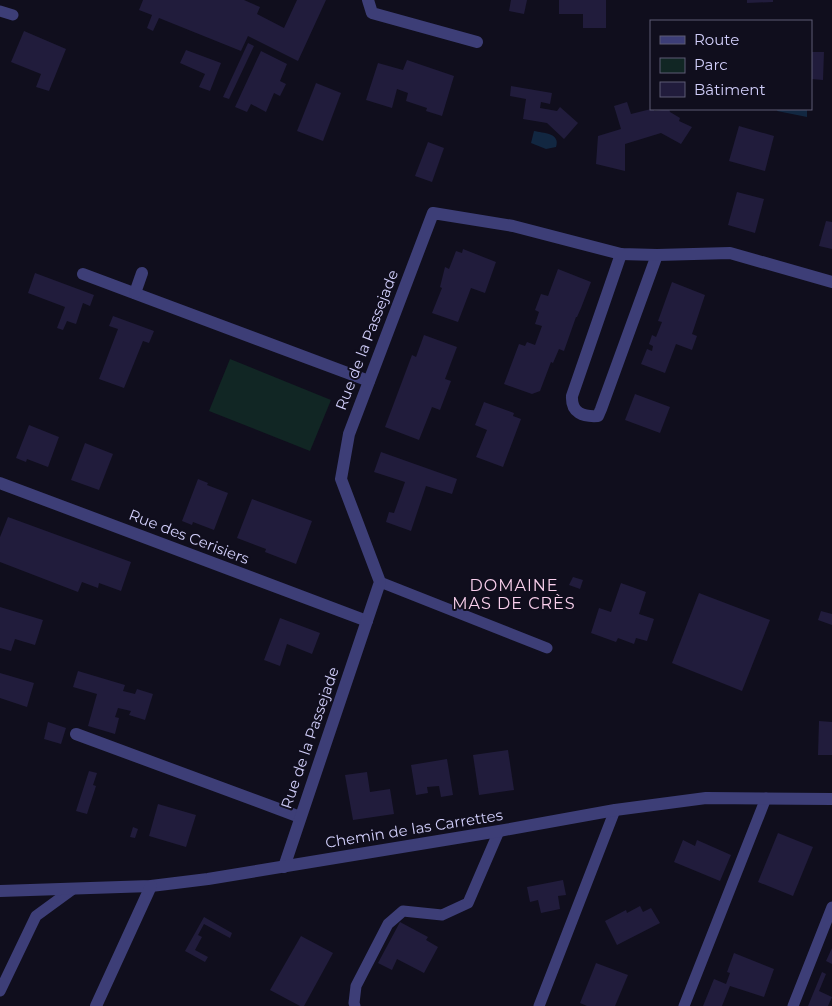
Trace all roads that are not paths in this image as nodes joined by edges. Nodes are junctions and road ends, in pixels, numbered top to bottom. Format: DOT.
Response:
graph roads {
  1 [pos="368,0"];
  2 [pos="0,11"];
  3 [pos="12,16"];
  4 [pos="477,42"];
  5 [pos="621,254"];
  6 [pos="657,255"];
  7 [pos="142,272"];
  8 [pos="83,274"];
  9 [pos="832,282"];
  10 [pos="135,293"];
  11 [pos="369,381"];
  12 [pos="0,483"];
  13 [pos="380,582"];
  14 [pos="367,621"];
  15 [pos="547,648"];
  16 [pos="76,734"];
  17 [pos="766,798"];
  18 [pos="832,799"];
  19 [pos="615,810"];
  20 [pos="300,817"];
  21 [pos="499,831"];
  22 [pos="284,867"];
  23 [pos="151,886"];
  24 [pos="73,889"];
  25 [pos="0,891"];
  26 [pos="832,907"];
  27 [pos="0,991"];
  28 [pos="96,1006"];
  29 [pos="355,1006"];
  30 [pos="539,1006"];
  31 [pos="684,1006"];
  32 [pos="793,1006"];
  1 -- 4 [label="street"];
  2 -- 3 [label="lane"];
  5 -- 6 [label="street, Rue de la Passejade"];
  5 -- 6 [label="street"];
  5 -- 11 [label="street, Rue de la Passejade"];
  6 -- 9 [label="street, Rue de la Passejade"];
  7 -- 10 [label="street"];
  8 -- 10 [label="street"];
  10 -- 11 [label="street"];
  11 -- 13 [label="street, Rue de la Passejade"];
  12 -- 14 [label="street, Rue des Cerisiers"];
  13 -- 14 [label="street, Rue de la Passejade"];
  13 -- 15 [label="lane"];
  14 -- 20 [label="street, Rue de la Passejade"];
  16 -- 20 [label="street"];
  17 -- 18 [label="street, Chemin de las Carrettes"];
  17 -- 19 [label="street, Chemin de las Carrettes"];
  17 -- 31 [label="lane"];
  19 -- 21 [label="street, Chemin de las Carrettes"];
  19 -- 30 [label="lane"];
  20 -- 22 [label="street, Rue de la Passejade"];
  21 -- 22 [label="street, Chemin de las Carrettes"];
  21 -- 29 [label="lane"];
  22 -- 23 [label="street, Chemin de las Carrettes"];
  23 -- 24 [label="street, Chemin de las Carrettes"];
  23 -- 28 [label="street"];
  24 -- 25 [label="street, Chemin de las Carrettes"];
  24 -- 27 [label="lane"];
  26 -- 32 [label="lane"];
}
